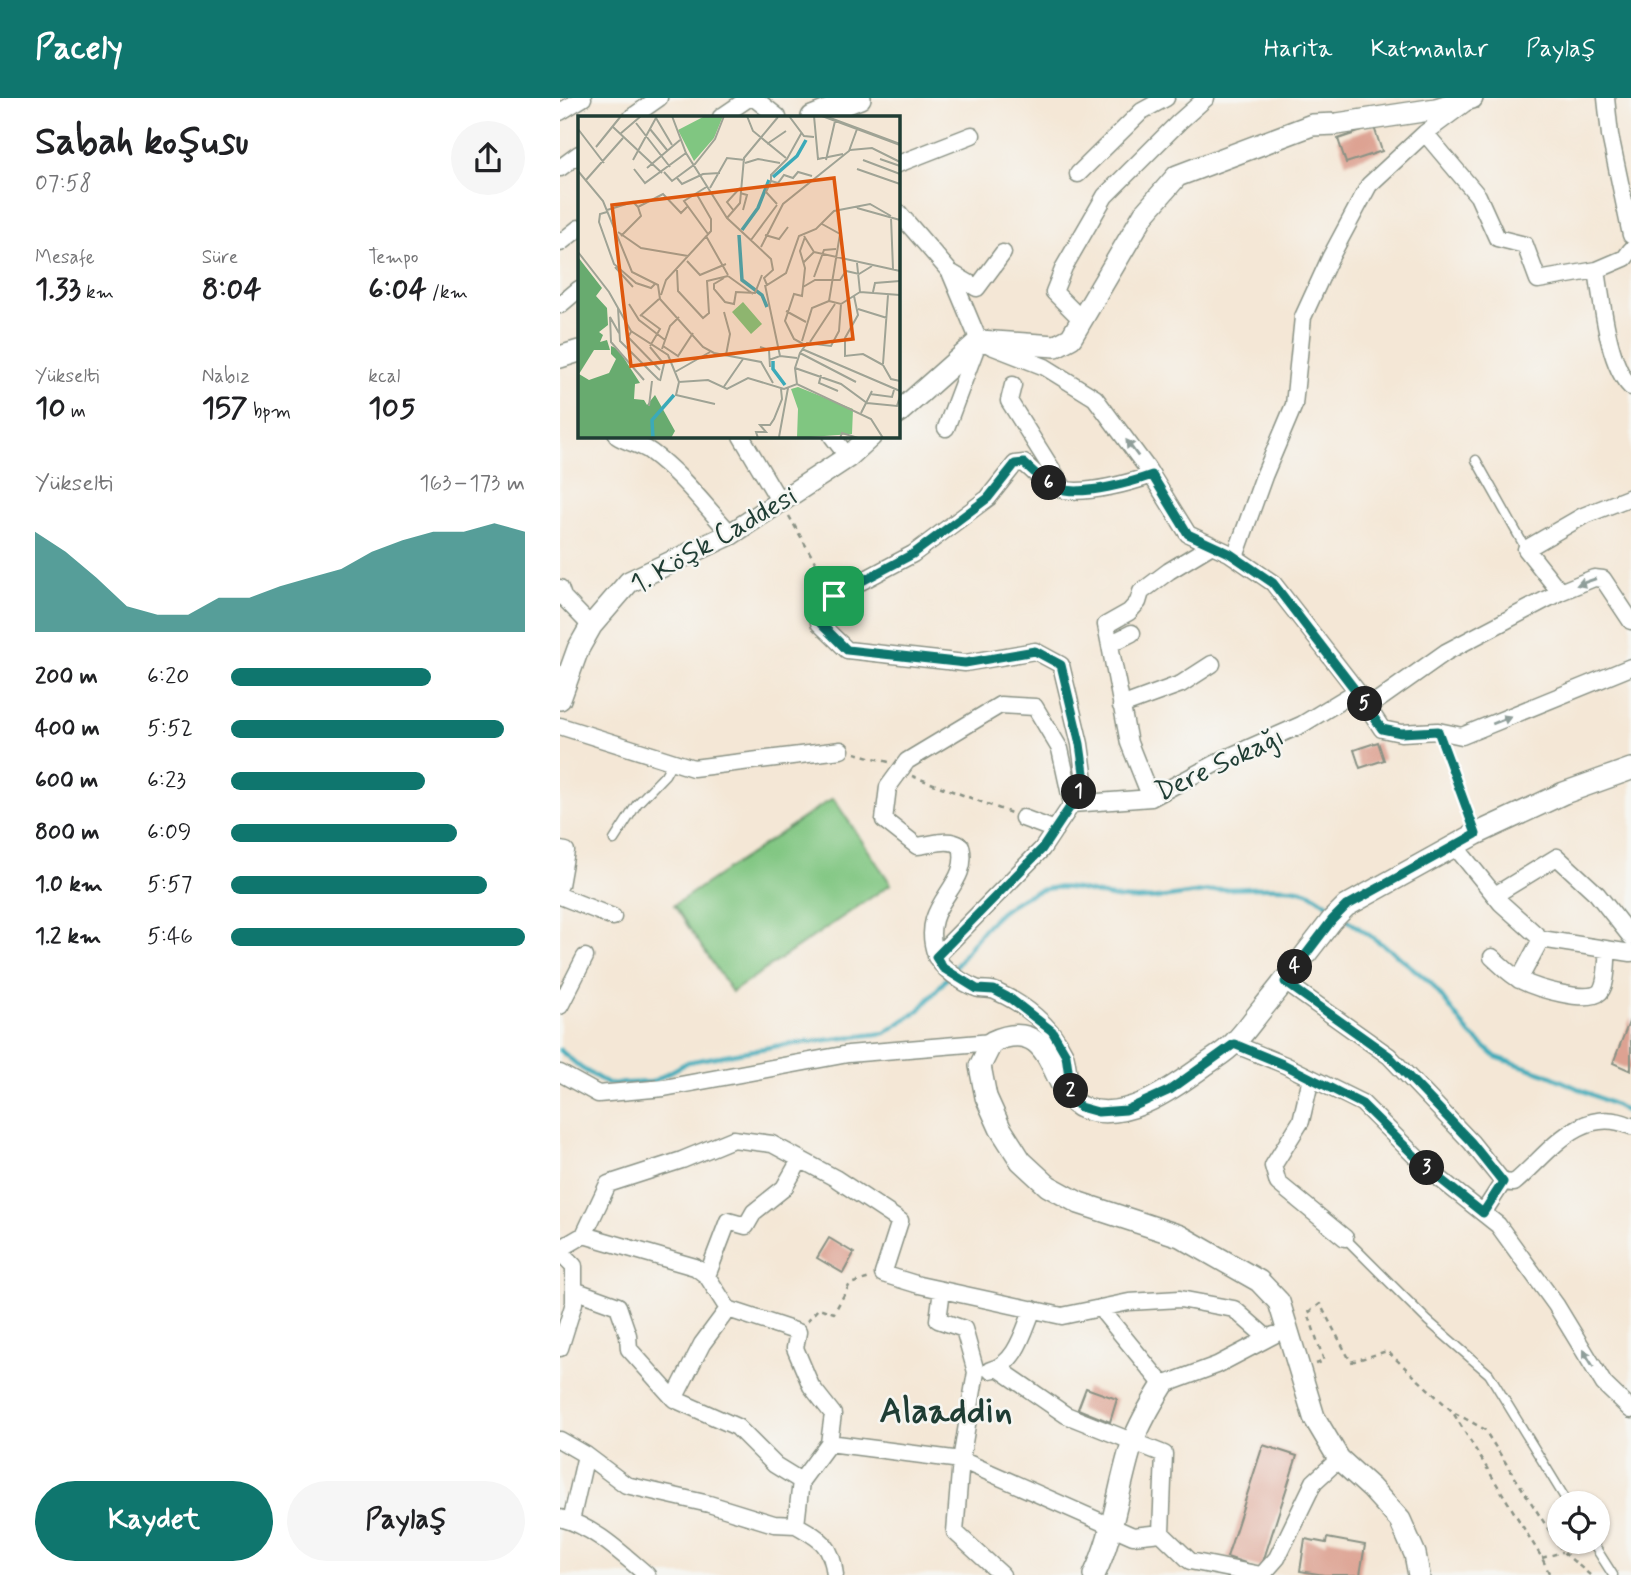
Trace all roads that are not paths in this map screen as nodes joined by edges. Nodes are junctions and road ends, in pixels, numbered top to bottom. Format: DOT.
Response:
graph roads {
  1 [pos="583,98"];
  2 [pos="659,98"];
  3 [pos="751,98"];
  4 [pos="860,98"];
  5 [pos="1166,98"];
  6 [pos="1206,98"];
  7 [pos="1472,98"];
  8 [pos="1605,98"];
  9 [pos="1433,103"];
  10 [pos="560,112"];
  11 [pos="633,116"];
  12 [pos="723,116"];
  13 [pos="777,116"];
  14 [pos="815,116"];
  15 [pos="1425,133"];
  16 [pos="971,135"];
  17 [pos="578,155"];
  18 [pos="900,163"];
  19 [pos="560,168"];
  20 [pos="1078,174"];
  21 [pos="900,214"];
  22 [pos="578,229"];
  23 [pos="1631,235"];
  24 [pos="560,243"];
  25 [pos="1631,250"];
  26 [pos="1003,253"];
  27 [pos="1597,270"];
  28 [pos="950,272"];
  29 [pos="578,290"];
  30 [pos="560,305"];
  31 [pos="1082,320"];
  32 [pos="979,341"];
  33 [pos="578,351"];
  34 [pos="560,357"];
  35 [pos="1013,385"];
  36 [pos="1631,387"];
  37 [pos="900,410"];
  38 [pos="946,428"];
  39 [pos="622,438"];
  40 [pos="742,438"];
  41 [pos="834,438"];
  42 [pos="870,438"];
  43 [pos="848,457"];
  44 [pos="1476,460"];
  45 [pos="1152,475"];
  46 [pos="1065,490"];
  47 [pos="1631,497"];
  48 [pos="780,502"];
  49 [pos="731,534"];
  50 [pos="1212,545"];
  51 [pos="1526,549"];
  52 [pos="1235,557"];
  53 [pos="560,588"];
  54 [pos="1560,592"];
  55 [pos="1631,621"];
  56 [pos="591,626"];
  57 [pos="1132,633"];
  58 [pos="1110,644"];
  59 [pos="1212,664"];
  60 [pos="1631,667"];
  61 [pos="1356,691"];
  62 [pos="560,699"];
  63 [pos="1121,706"];
  64 [pos="1367,708"];
  65 [pos="560,726"];
  66 [pos="841,750"];
  67 [pos="673,761"];
  68 [pos="1631,769"];
  69 [pos="1151,798"];
  70 [pos="1072,804"];
  71 [pos="1023,818"];
  72 [pos="1055,830"];
  73 [pos="614,840"];
  74 [pos="1454,845"];
  75 [pos="560,850"];
  76 [pos="560,885"];
  77 [pos="1495,895"];
  78 [pos="560,896"];
  79 [pos="613,917"];
  80 [pos="1631,937"];
  81 [pos="1541,939"];
  82 [pos="1608,950"];
  83 [pos="1631,953"];
  84 [pos="585,957"];
  85 [pos="1492,957"];
  86 [pos="944,966"];
  87 [pos="1519,980"];
  88 [pos="1285,982"];
  89 [pos="560,1006"];
  90 [pos="992,1042"];
  91 [pos="1234,1044"];
  92 [pos="560,1073"];
  93 [pos="1311,1078"];
  94 [pos="1072,1099"];
  95 [pos="1631,1126"];
  96 [pos="800,1160"];
  97 [pos="1503,1182"];
  98 [pos="1483,1213"];
  99 [pos="584,1235"];
  100 [pos="1346,1238"];
  101 [pos="560,1251"];
  102 [pos="707,1276"];
  103 [pos="574,1290"];
  104 [pos="942,1290"];
  105 [pos="1100,1308"];
  106 [pos="728,1309"];
  107 [pos="1033,1309"];
  108 [pos="1288,1327"];
  109 [pos="1267,1339"];
  110 [pos="560,1348"];
  111 [pos="998,1368"];
  112 [pos="976,1372"];
  113 [pos="1163,1385"];
  114 [pos="674,1399"];
  115 [pos="1631,1410"];
  116 [pos="560,1440"];
  117 [pos="829,1443"];
  118 [pos="1133,1443"];
  119 [pos="586,1455"];
  120 [pos="1339,1459"];
  121 [pos="961,1460"];
  122 [pos="801,1481"];
  123 [pos="1561,1491"];
  124 [pos="566,1519"];
  125 [pos="796,1525"];
  126 [pos="1111,1526"];
  127 [pos="1161,1533"];
  128 [pos="1599,1554"];
  129 [pos="647,1575"];
  130 [pos="835,1575"];
  131 [pos="1002,1575"];
  132 [pos="1094,1575"];
  133 [pos="1261,1575"];
  134 [pos="1419,1575"];
  135 [pos="1612,1575"];
  1 -- 10 [label="street"];
  2 -- 11 [label="street"];
  3 -- 12 [label="street"];
  3 -- 13 [label="street"];
  4 -- 14 [label="main road"];
  5 -- 20 [label="street"];
  6 -- 31 [label="street"];
  7 -- 9 [label="main road"];
  7 -- 15 [label="street"];
  8 -- 23 [label="street"];
  9 -- 31 [label="main road"];
  15 -- 27 [label="street"];
  15 -- 52 [label="street"];
  16 -- 18 [label="street"];
  17 -- 19 [label="street"];
  21 -- 28 [label="street"];
  22 -- 24 [label="street"];
  25 -- 27 [label="street"];
  26 -- 28 [label="street"];
  27 -- 36 [label="street"];
  28 -- 32 [label="street"];
  29 -- 30 [label="street"];
  31 -- 32 [label="main road"];
  32 -- 37 [label="main road"];
  32 -- 38 [label="street"];
  45 -- 32 [label="street, one-way"];
  33 -- 34 [label="main road"];
  35 -- 46 [label="street"];
  39 -- 49 [label="street"];
  40 -- 48 [label="street"];
  41 -- 43 [label="street"];
  42 -- 43 [label="main road, 1. Köşk Caddesi"];
  43 -- 48 [label="main road, 1. Köşk Caddesi"];
  44 -- 51 [label="lane"];
  45 -- 46 [label="street"];
  45 -- 50 [label="street"];
  46 -- 70 [label="street"];
  47 -- 51 [label="street"];
  48 -- 49 [label="main road, 1. Köşk Caddesi"];
  49 -- 56 [label="main road, 1. Köşk Caddesi"];
  50 -- 52 [label="street"];
  50 -- 58 [label="street"];
  51 -- 54 [label="street"];
  52 -- 61 [label="street"];
  53 -- 56 [label="street"];
  55 -- 54 [label="street, one-way"];
  54 -- 64 [label="street"];
  56 -- 62 [label="main road, 1. Köşk Caddesi"];
  57 -- 58 [label="street"];
  58 -- 63 [label="street"];
  59 -- 63 [label="street"];
  64 -- 60 [label="street, one-way"];
  61 -- 64 [label="street"];
  61 -- 69 [label="street, Dere Sokağı"];
  63 -- 69 [label="street"];
  65 -- 67 [label="street"];
  66 -- 67 [label="street"];
  67 -- 73 [label="lane"];
  68 -- 74 [label="main road"];
  69 -- 70 [label="street, Dere Sokağı"];
  70 -- 72 [label="street"];
  70 -- 86 [label="street"];
  71 -- 72 [label="street"];
  72 -- 86 [label="street"];
  74 -- 77 [label="street"];
  74 -- 88 [label="main road"];
  75 -- 76 [label="street"];
  77 -- 80 [label="street"];
  77 -- 81 [label="street"];
  78 -- 79 [label="street"];
  81 -- 82 [label="street"];
  81 -- 87 [label="street"];
  82 -- 83 [label="street"];
  82 -- 87 [label="street"];
  84 -- 89 [label="street"];
  85 -- 87 [label="street"];
  86 -- 94 [label="street"];
  88 -- 91 [label="main road"];
  88 -- 97 [label="street"];
  90 -- 92 [label="street"];
  90 -- 94 [label="main road"];
  90 -- 108 [label="main road"];
  91 -- 93 [label="street"];
  91 -- 94 [label="main road"];
  93 -- 98 [label="street"];
  93 -- 100 [label="street"];
  95 -- 97 [label="street"];
  96 -- 99 [label="street"];
  96 -- 102 [label="street"];
  96 -- 104 [label="street"];
  97 -- 98 [label="street"];
  115 -- 98 [label="street, one-way"];
  99 -- 101 [label="street"];
  99 -- 102 [label="street"];
  100 -- 123 [label="lane"];
  101 -- 103 [label="street"];
  102 -- 106 [label="street"];
  103 -- 110 [label="street"];
  103 -- 114 [label="street"];
  104 -- 107 [label="street"];
  104 -- 112 [label="street"];
  105 -- 107 [label="street"];
  105 -- 109 [label="street"];
  105 -- 113 [label="street"];
  106 -- 114 [label="street"];
  106 -- 117 [label="street"];
  107 -- 111 [label="street"];
  108 -- 109 [label="street"];
  108 -- 120 [label="main road"];
  109 -- 113 [label="street"];
  111 -- 112 [label="street"];
  111 -- 118 [label="street"];
  112 -- 121 [label="street"];
  113 -- 118 [label="main road"];
  114 -- 122 [label="street"];
  116 -- 119 [label="street"];
  117 -- 121 [label="street"];
  117 -- 122 [label="street"];
  118 -- 126 [label="main road"];
  118 -- 127 [label="street"];
  119 -- 124 [label="street"];
  119 -- 125 [label="street"];
  120 -- 133 [label="street"];
  120 -- 134 [label="main road"];
  121 -- 126 [label="street"];
  121 -- 131 [label="street"];
  122 -- 125 [label="street"];
  124 -- 129 [label="street"];
  125 -- 130 [label="street"];
  126 -- 127 [label="street"];
  126 -- 132 [label="main road"];
  127 -- 133 [label="street"];
  128 -- 135 [label="lane"];
}
